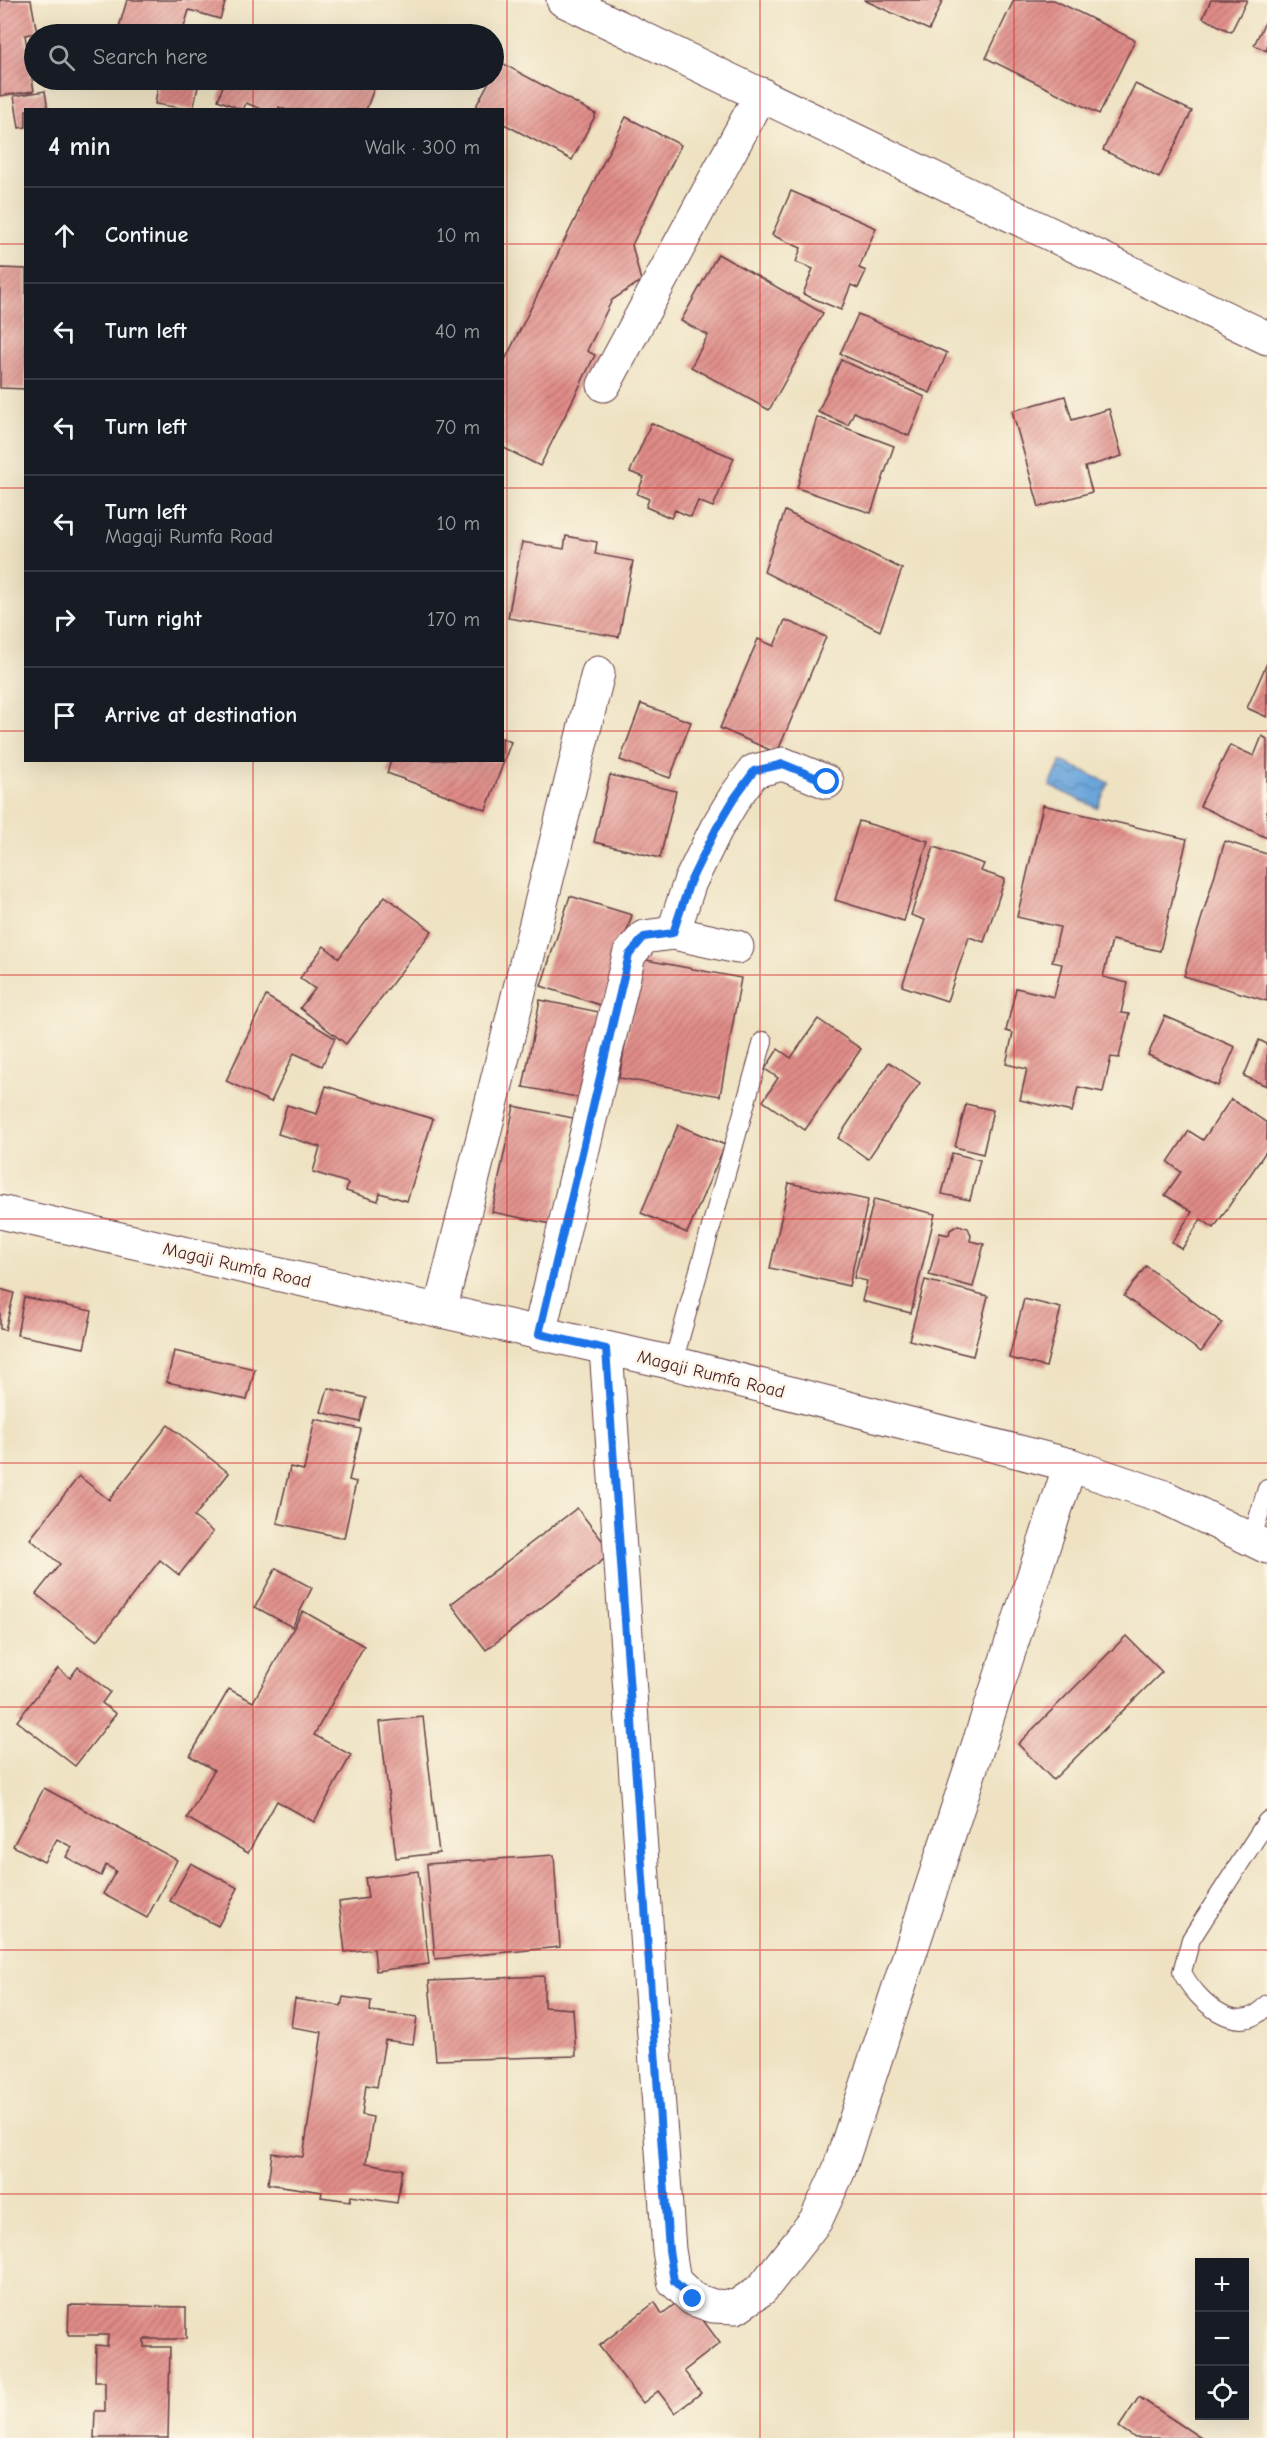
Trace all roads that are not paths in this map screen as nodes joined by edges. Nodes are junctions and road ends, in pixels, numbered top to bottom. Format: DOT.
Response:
graph roads {
  1 [pos="579,3"];
  2 [pos="761,94"];
  3 [pos="1267,338"];
  4 [pos="604,385"];
  5 [pos="598,673"];
  6 [pos="827,782"];
  7 [pos="673,933"];
  8 [pos="737,947"];
  9 [pos="764,1041"];
  10 [pos="0,1212"];
  11 [pos="440,1311"];
  12 [pos="539,1334"];
  13 [pos="606,1349"];
  14 [pos="673,1363"];
  15 [pos="1070,1465"];
  16 [pos="1267,1489"];
  17 [pos="1259,1543"];
  18 [pos="1267,1821"];
  19 [pos="1267,2004"];
  1 -- 2 [label="street"];
  2 -- 3 [label="street"];
  2 -- 4 [label="street"];
  5 -- 11 [label="street"];
  6 -- 7 [label="street"];
  7 -- 8 [label="street"];
  7 -- 12 [label="street"];
  9 -- 14 [label="lane"];
  10 -- 11 [label="street, Magaji Rumfa Road"];
  11 -- 12 [label="street, Magaji Rumfa Road"];
  12 -- 13 [label="street, Magaji Rumfa Road"];
  13 -- 14 [label="street, Magaji Rumfa Road"];
  13 -- 15 [label="street"];
  14 -- 15 [label="street, Magaji Rumfa Road"];
  15 -- 17 [label="street, Magaji Rumfa Road"];
  16 -- 17 [label="lane"];
  18 -- 19 [label="lane"];
}
